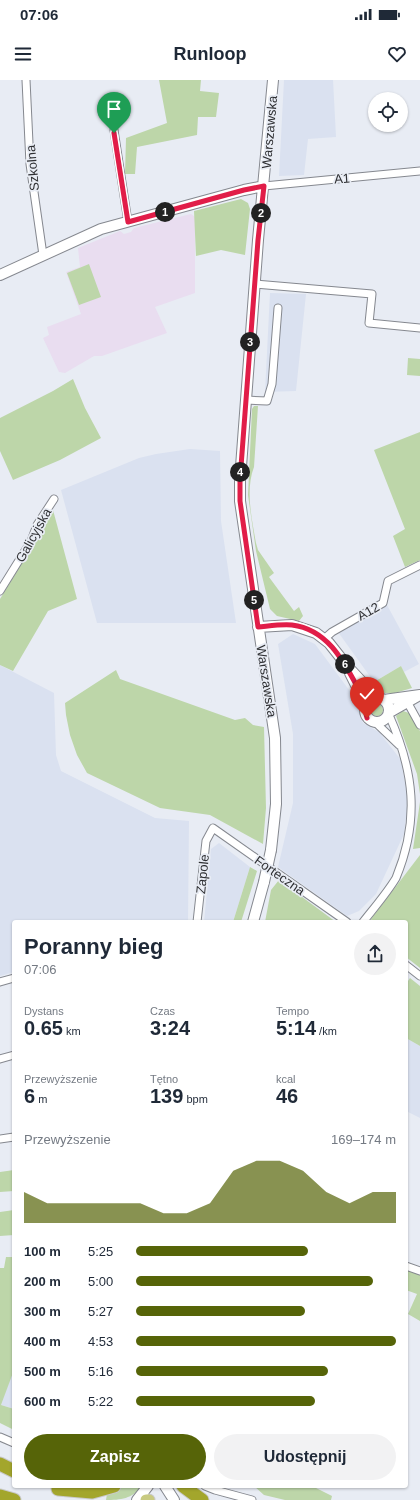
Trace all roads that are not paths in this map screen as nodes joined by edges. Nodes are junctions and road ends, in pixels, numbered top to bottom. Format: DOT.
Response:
graph roads {
  1 [pos="26,80"];
  2 [pos="273,80"];
  3 [pos="114,130"];
  4 [pos="420,171"];
  5 [pos="264,186"];
  6 [pos="128,222"];
  7 [pos="43,255"];
  8 [pos="0,275"];
  9 [pos="255,284"];
  10 [pos="278,308"];
  11 [pos="420,328"];
  12 [pos="246,400"];
  13 [pos="54,500"];
  14 [pos="420,565"];
  15 [pos="0,591"];
  16 [pos="258,627"];
  17 [pos="324,639"];
  18 [pos="348,667"];
  19 [pos="381,699"];
  20 [pos="406,700"];
  21 [pos="366,704"];
  22 [pos="389,713"];
  23 [pos="376,723"];
  24 [pos="420,725"];
  25 [pos="402,749"];
  26 [pos="213,828"];
  27 [pos="197,920"];
  28 [pos="254,920"];
  29 [pos="344,920"];
  30 [pos="364,920"];
  31 [pos="408,967"];
  32 [pos="420,976"];
  33 [pos="12,979"];
  34 [pos="0,982"];
  35 [pos="12,1056"];
  36 [pos="0,1059"];
  37 [pos="12,1137"];
  38 [pos="0,1139"];
  39 [pos="408,1267"];
  40 [pos="420,1271"];
  41 [pos="0,1437"];
  42 [pos="12,1442"];
  43 [pos="0,1464"];
  44 [pos="12,1469"];
  45 [pos="54,1488"];
  46 [pos="107,1488"];
  47 [pos="146,1488"];
  48 [pos="166,1488"];
  49 [pos="187,1488"];
  50 [pos="213,1488"];
  51 [pos="0,1496"];
  52 [pos="14,1500"];
  53 [pos="89,1500"];
  54 [pos="137,1500"];
  55 [pos="174,1500"];
  56 [pos="202,1500"];
  57 [pos="252,1500"];
  1 -- 7 [label="street, Szkolna"];
  2 -- 5 [label="main road, Warszawska"];
  3 -- 6 [label="street"];
  4 -- 5 [label="street, A1"];
  5 -- 6 [label="main road"];
  5 -- 9 [label="main road, Warszawska"];
  6 -- 7 [label="main road"];
  7 -- 8 [label="main road"];
  9 -- 11 [label="street"];
  9 -- 12 [label="main road, Warszawska"];
  10 -- 12 [label="street"];
  12 -- 16 [label="main road, Warszawska"];
  13 -- 15 [label="street, Galicyjska"];
  14 -- 17 [label="street, A12"];
  16 -- 17 [label="main road"];
  16 -- 28 [label="main road, Warszawska, bridge"];
  17 -- 18 [label="main road"];
  18 -- 19 [label="main road"];
  18 -- 21 [label="main road"];
  19 -- 20 [label="main road"];
  19 -- 21 [label="main road"];
  19 -- 22 [label="main road"];
  20 -- 22 [label="main road"];
  20 -- 24 [label="street"];
  21 -- 23 [label="main road"];
  22 -- 23 [label="main road"];
  22 -- 25 [label="street"];
  23 -- 25 [label="street"];
  25 -- 30 [label="street"];
  26 -- 27 [label="street, Zapole"];
  26 -- 29 [label="street, Forteczna"];
  31 -- 32 [label="street"];
  33 -- 34 [label="street"];
  35 -- 36 [label="street"];
  37 -- 38 [label="street"];
  39 -- 40 [label="street"];
  41 -- 42 [label="street"];
  43 -- 44 [label="highway"];
  45 -- 46 [label="highway"];
  45 -- 53 [label="highway"];
  47 -- 54 [label="main road"];
  48 -- 55 [label="main road"];
  49 -- 56 [label="highway"];
  50 -- 57 [label="street"];
  51 -- 52 [label="highway"];
}
